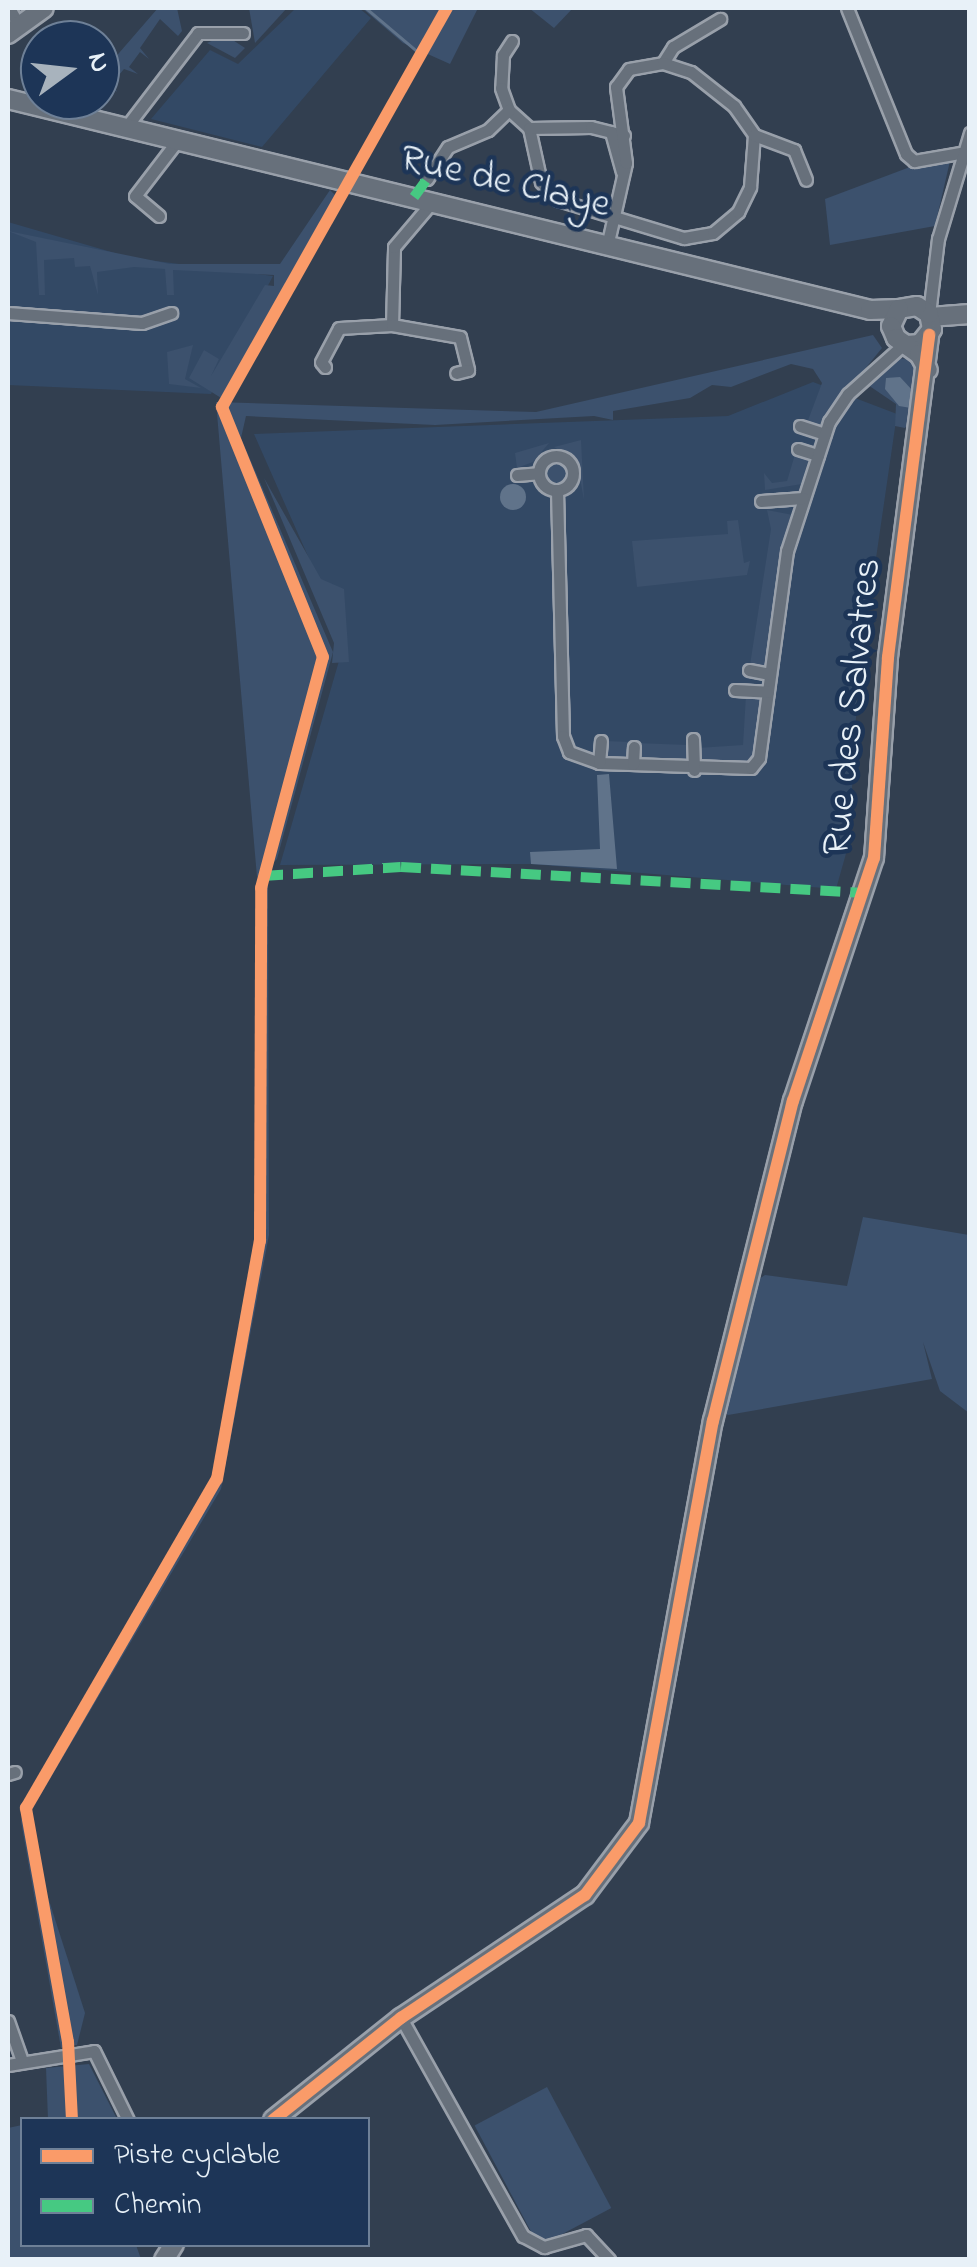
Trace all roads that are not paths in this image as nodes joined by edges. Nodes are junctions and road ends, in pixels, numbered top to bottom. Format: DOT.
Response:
graph roads {
  1 [pos="10,8"];
  2 [pos="44,8"];
  3 [pos="848,8"];
  4 [pos="720,19"];
  5 [pos="13,29"];
  6 [pos="243,33"];
  7 [pos="512,41"];
  8 [pos="663,63"];
  9 [pos="8,99"];
  10 [pos="509,110"];
  11 [pos="127,126"];
  12 [pos="529,128"];
  13 [pos="617,133"];
  14 [pos="970,133"];
  15 [pos="754,135"];
  16 [pos="178,140"];
  17 [pos="960,153"];
  18 [pos="427,179"];
  19 [pos="806,180"];
  20 [pos="432,202"];
  21 [pos="159,216"];
  22 [pos="618,216"];
  23 [pos="608,242"];
  24 [pos="935,291"];
  25 [pos="8,313"];
  26 [pos="172,313"];
  27 [pos="965,315"];
  28 [pos="392,324"];
  29 [pos="930,324"];
  30 [pos="901,327"];
  31 [pos="325,367"];
  32 [pos="928,370"];
  33 [pos="456,373"];
  34 [pos="800,426"];
  35 [pos="825,434"];
  36 [pos="798,449"];
  37 [pos="818,455"];
  38 [pos="538,473"];
  39 [pos="517,475"];
  40 [pos="557,490"];
  41 [pos="803,498"];
  42 [pos="761,501"];
  43 [pos="748,670"];
  44 [pos="770,674"];
  45 [pos="735,690"];
  46 [pos="768,692"];
  47 [pos="693,739"];
  48 [pos="600,741"];
  49 [pos="634,746"];
  50 [pos="600,763"];
  51 [pos="632,764"];
  52 [pos="694,770"];
  53 [pos="401,2018"];
  54 [pos="8,2021"];
  55 [pos="22,2061"];
  56 [pos="8,2065"];
  57 [pos="127,2117"];
  58 [pos="277,2117"];
  59 [pos="609,2260"];
  1 -- 5 [label="street"];
  2 -- 5 [label="street"];
  3 -- 17 [label="street"];
  4 -- 8 [label="street"];
  6 -- 11 [label="street"];
  7 -- 10 [label="street"];
  8 -- 13 [label="street"];
  8 -- 15 [label="street"];
  9 -- 11 [label="street, Rue de Claye"];
  10 -- 12 [label="street"];
  10 -- 18 [label="street"];
  11 -- 16 [label="street, Rue de Claye"];
  12 -- 13 [label="street"];
  12 -- 22 [label="street"];
  13 -- 22 [label="street"];
  14 -- 17 [label="street"];
  15 -- 19 [label="street"];
  15 -- 22 [label="street"];
  16 -- 20 [label="street, Rue de Claye"];
  16 -- 21 [label="street"];
  17 -- 24 [label="street"];
  20 -- 23 [label="street, Rue de Claye"];
  20 -- 28 [label="street"];
  22 -- 23 [label="street"];
  23 -- 30 [label="street, Rue de Claye"];
  24 -- 27 [label="street"];
  24 -- 29 [label="street"];
  24 -- 30 [label="street"];
  25 -- 26 [label="street"];
  27 -- 29 [label="street"];
  28 -- 31 [label="street"];
  28 -- 33 [label="street"];
  29 -- 30 [label="street"];
  29 -- 30 [label="street"];
  29 -- 32 [label="street, Rue des Salvatres"];
  30 -- 32 [label="street"];
  30 -- 35 [label="street"];
  32 -- 53 [label="street, Rue des Salvatres"];
  34 -- 35 [label="street"];
  35 -- 37 [label="street"];
  36 -- 37 [label="street"];
  37 -- 41 [label="street"];
  38 -- 39 [label="street"];
  38 -- 40 [label="street"];
  38 -- 40 [label="street"];
  40 -- 50 [label="street"];
  41 -- 42 [label="street"];
  41 -- 44 [label="street"];
  43 -- 44 [label="street"];
  44 -- 46 [label="street"];
  45 -- 46 [label="street"];
  46 -- 52 [label="street"];
  47 -- 52 [label="street"];
  48 -- 50 [label="street"];
  49 -- 51 [label="street"];
  50 -- 51 [label="street"];
  51 -- 52 [label="street"];
  53 -- 58 [label="street, Rue des Salvatres"];
  53 -- 59 [label="street"];
  54 -- 55 [label="street"];
  55 -- 56 [label="street"];
  55 -- 57 [label="street"];
}
